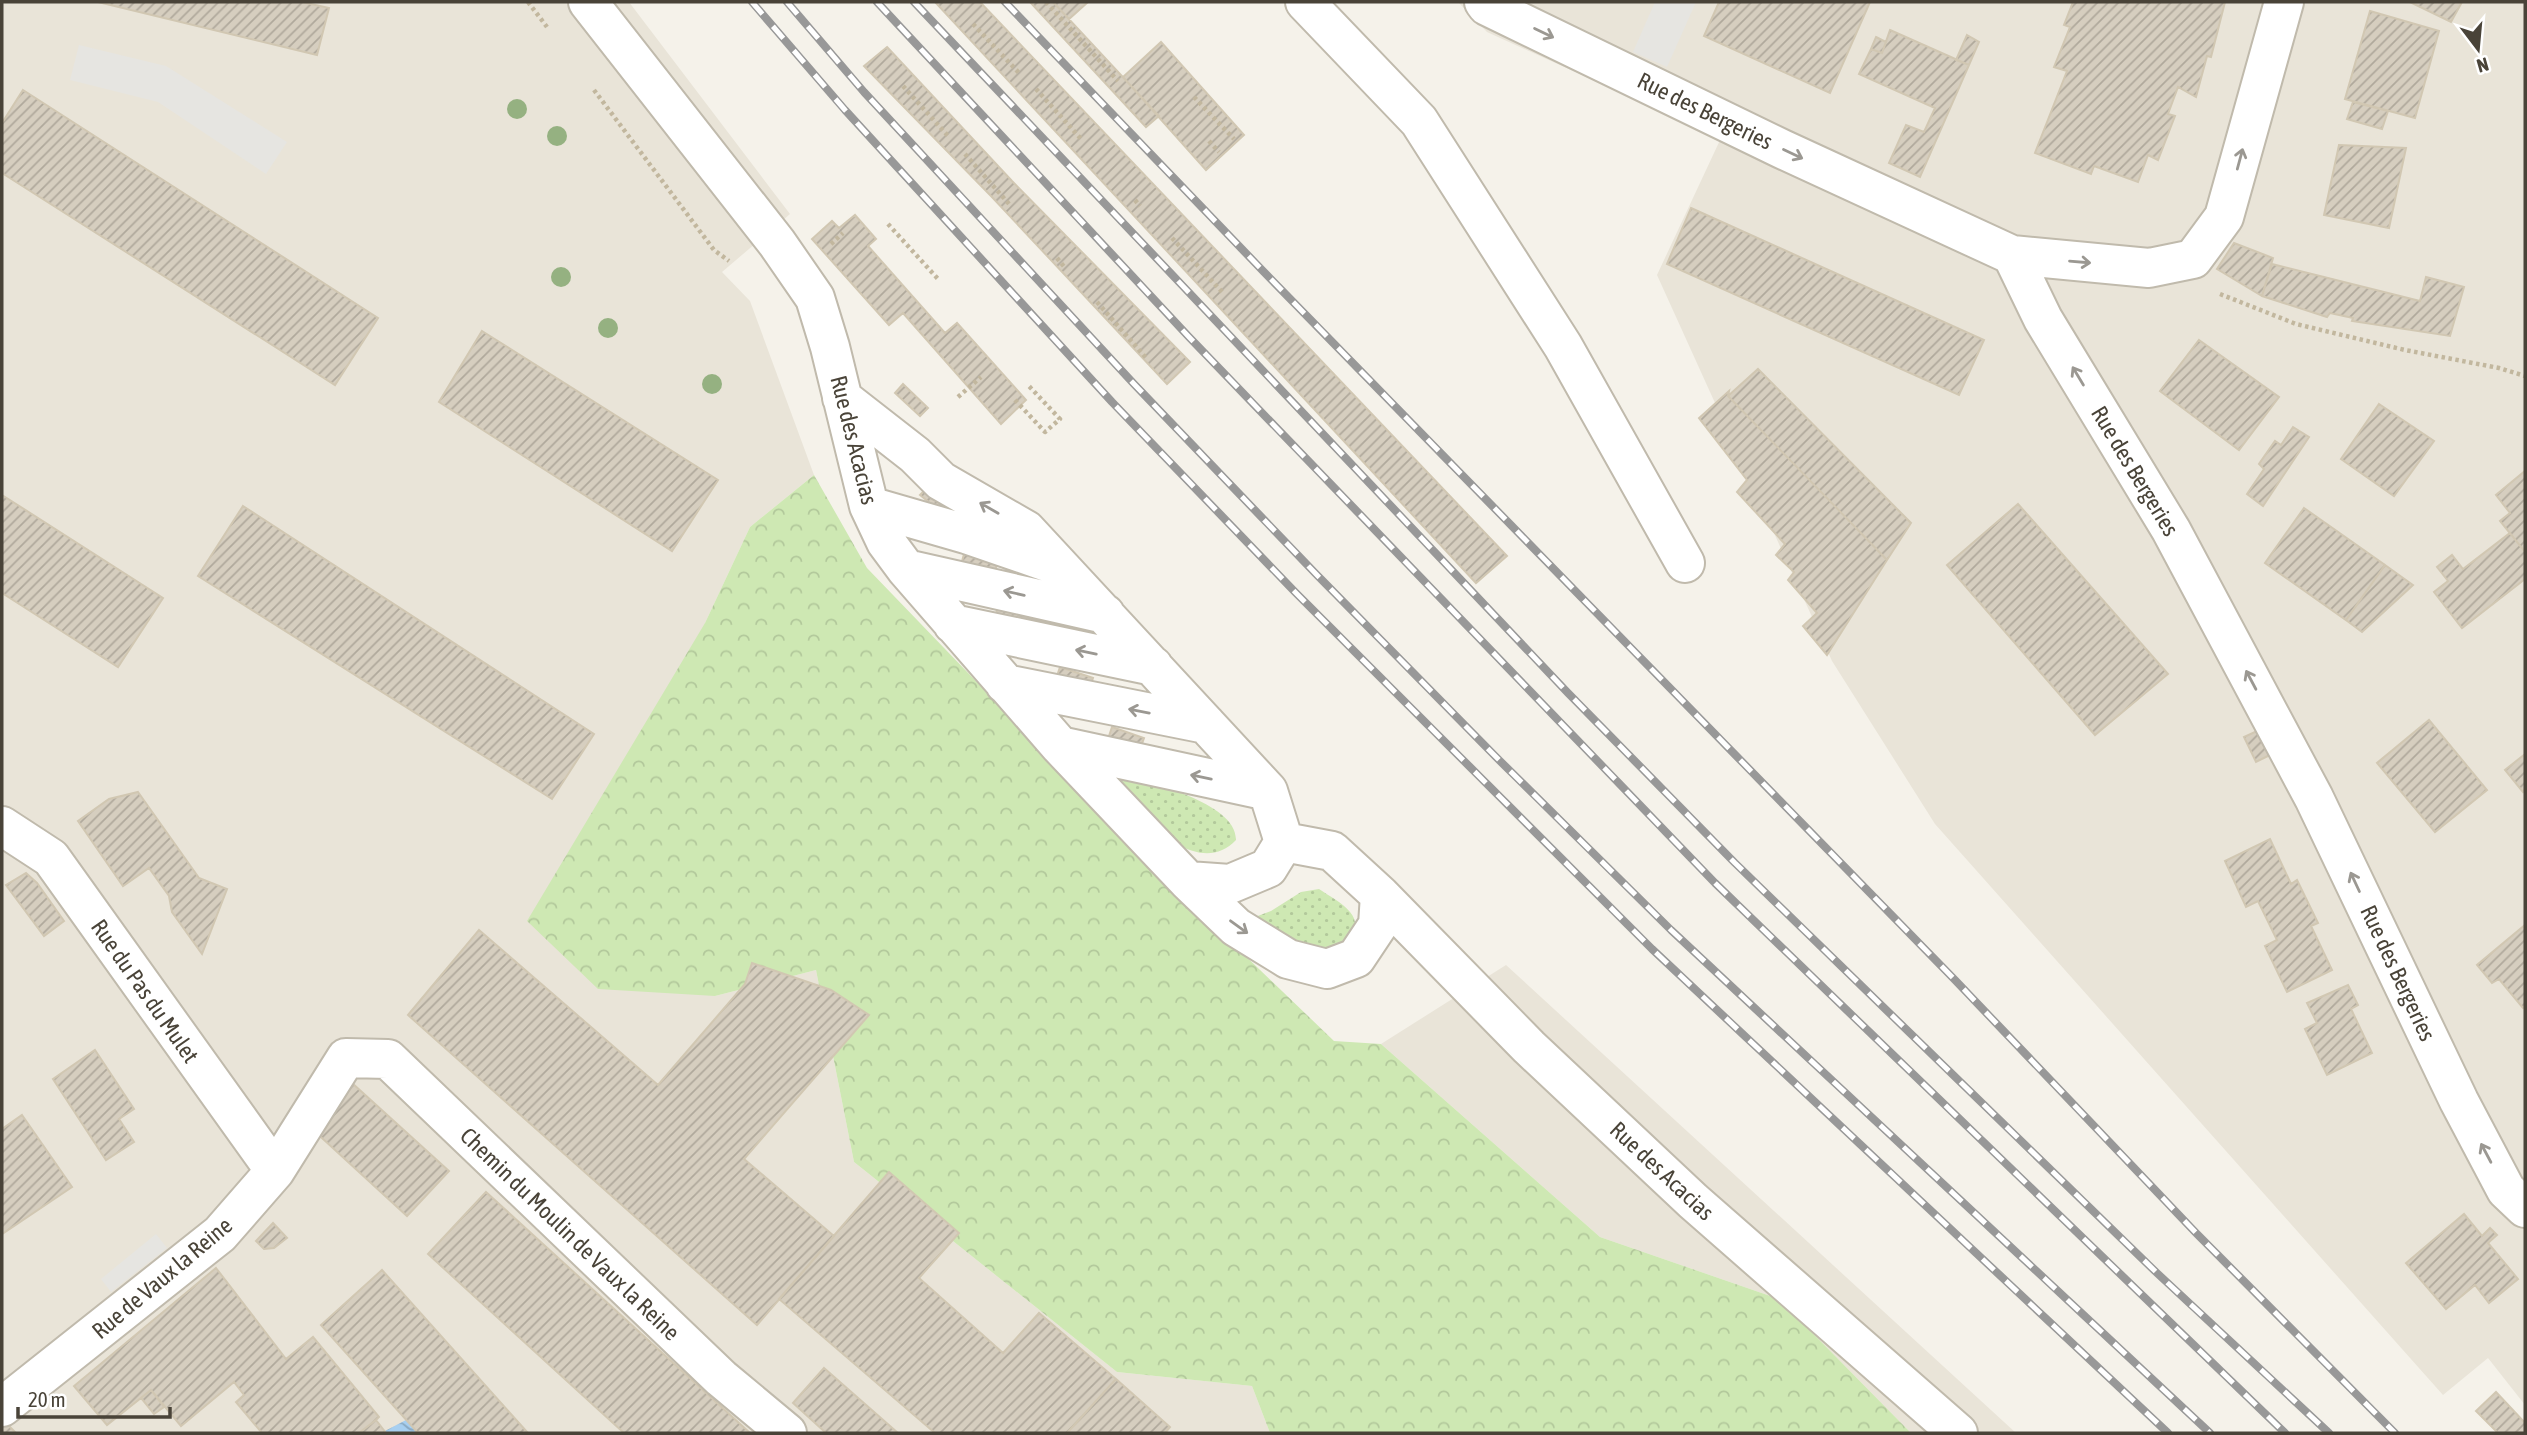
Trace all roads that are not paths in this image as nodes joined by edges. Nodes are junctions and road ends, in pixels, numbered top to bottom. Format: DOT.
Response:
graph roads {
  1 [pos="588,2"];
  2 [pos="1305,2"];
  3 [pos="1484,2"];
  4 [pos="2284,2"];
  5 [pos="2012,255"];
  6 [pos="842,398"];
  7 [pos="869,506"];
  8 [pos="1685,563"];
  9 [pos="1060,567"];
  10 [pos="906,569"];
  11 [pos="1105,614"];
  12 [pos="953,624"];
  13 [pos="1153,666"];
  14 [pos="1005,684"];
  15 [pos="1206,724"];
  16 [pos="1060,746"];
  17 [pos="1268,791"];
  18 [pos="2,826"];
  19 [pos="1284,842"];
  20 [pos="1188,881"];
  21 [pos="1380,895"];
  22 [pos="346,1058"];
  23 [pos="275,1171"];
  24 [pos="2525,1208"];
  25 [pos="2,1407"];
  26 [pos="787,1433"];
  27 [pos="1958,1433"];
  1 -- 6 [label="street, Rue des Acacias"];
  2 -- 8 [label="street"];
  3 -- 5 [label="street, Rue des Bergeries, one-way"];
  5 -- 4 [label="street, one-way"];
  24 -- 5 [label="street, Rue des Bergeries, one-way"];
  6 -- 7 [label="street, Rue des Acacias"];
  9 -- 6 [label="street, one-way"];
  7 -- 9 [label="street"];
  7 -- 10 [label="street, Rue des Acacias"];
  9 -- 11 [label="street"];
  11 -- 10 [label="street, one-way"];
  10 -- 12 [label="street, Rue des Acacias"];
  11 -- 13 [label="street"];
  13 -- 12 [label="street, one-way"];
  12 -- 14 [label="street, Rue des Acacias"];
  13 -- 15 [label="street"];
  15 -- 14 [label="street, one-way"];
  14 -- 16 [label="street, Rue des Acacias"];
  15 -- 17 [label="street"];
  17 -- 16 [label="street, one-way"];
  16 -- 20 [label="street, Rue des Acacias"];
  17 -- 19 [label="street"];
  18 -- 23 [label="street, Rue du Pas du Mulet"];
  19 -- 20 [label="street"];
  19 -- 21 [label="street, Rue des Acacias"];
  20 -- 21 [label="street, Rue des Acacias, one-way"];
  21 -- 27 [label="street, Rue des Acacias"];
  22 -- 23 [label="street, Rue de Vaux la Reine"];
  22 -- 26 [label="street, Chemin du Moulin de Vaux la Reine"];
  23 -- 25 [label="street, Rue de Vaux la Reine"];
}
